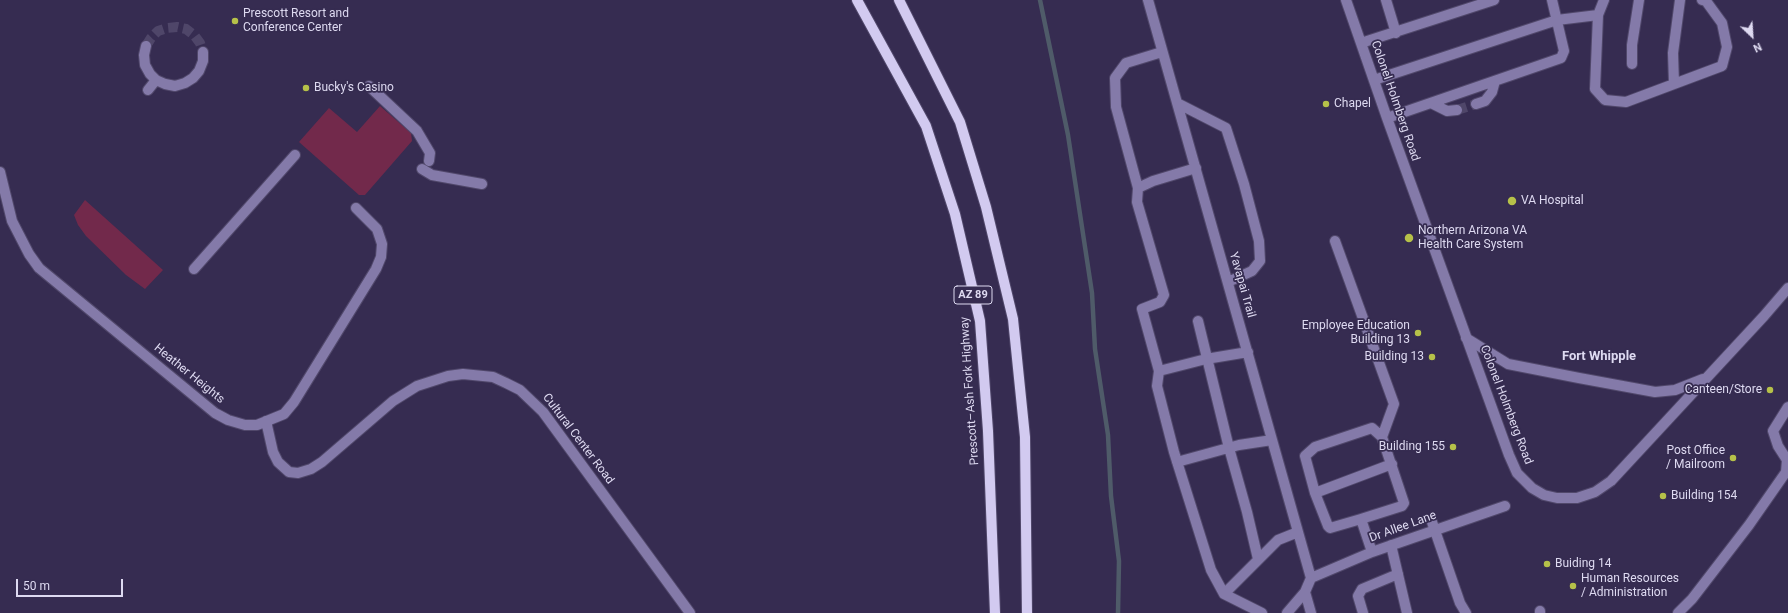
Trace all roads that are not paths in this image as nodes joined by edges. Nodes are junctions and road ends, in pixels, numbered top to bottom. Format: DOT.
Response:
graph roads {
  1 [pos="857,0"];
  2 [pos="899,0"];
  3 [pos="1148,0"];
  4 [pos="1346,0"];
  5 [pos="1386,0"];
  6 [pos="1494,0"];
  7 [pos="1552,0"];
  8 [pos="1604,0"];
  9 [pos="1639,0"];
  10 [pos="1680,0"];
  11 [pos="1702,0"];
  12 [pos="1598,15"];
  13 [pos="1557,20"];
  14 [pos="1396,33"];
  15 [pos="1361,43"];
  16 [pos="146,46"];
  17 [pos="203,52"];
  18 [pos="1162,52"];
  19 [pos="1632,64"];
  20 [pos="156,80"];
  21 [pos="1374,80"];
  22 [pos="1495,81"];
  23 [pos="1674,84"];
  24 [pos="369,86"];
  25 [pos="148,90"];
  26 [pos="1177,103"];
  27 [pos="1431,104"];
  28 [pos="1476,104"];
  29 [pos="1457,110"];
  30 [pos="1387,118"];
  31 [pos="295,155"];
  32 [pos="1196,168"];
  33 [pos="0,172"];
  34 [pos="482,184"];
  35 [pos="1138,188"];
  36 [pos="356,208"];
  37 [pos="1335,241"];
  38 [pos="194,269"];
  39 [pos="1228,282"];
  40 [pos="1788,288"];
  41 [pos="1198,321"];
  42 [pos="1466,338"];
  43 [pos="1248,352"];
  44 [pos="1206,359"];
  45 [pos="1159,371"];
  46 [pos="1705,378"];
  47 [pos="1788,407"];
  48 [pos="266,421"];
  49 [pos="1382,437"];
  50 [pos="1272,440"];
  51 [pos="1229,448"];
  52 [pos="1177,462"];
  53 [pos="1392,464"];
  54 [pos="1315,493"];
  55 [pos="1505,506"];
  56 [pos="1361,519"];
  57 [pos="1433,526"];
  58 [pos="1298,532"];
  59 [pos="1391,545"];
  60 [pos="1372,552"];
  61 [pos="1258,559"];
  62 [pos="1398,574"];
  63 [pos="1311,578"];
  64 [pos="1305,592"];
  65 [pos="1224,594"];
  66 [pos="690,613"];
  67 [pos="995,613"];
  68 [pos="1027,613"];
  69 [pos="1262,613"];
  70 [pos="1287,613"];
  71 [pos="1311,613"];
  72 [pos="1363,613"];
  73 [pos="1407,613"];
  74 [pos="1466,613"];
  75 [pos="1678,613"];
  1 -- 67 [label="main road, Prescott–Ash Fork Highway / AZ 89"];
  2 -- 68 [label="main road, AZ 89"];
  3 -- 18 [label="lane, Yavapai Trail"];
  4 -- 15 [label="lane, Colonel Holmberg Road"];
  5 -- 14 [label="lane"];
  6 -- 14 [label="lane"];
  7 -- 13 [label="lane"];
  8 -- 12 [label="lane"];
  9 -- 19 [label="lane"];
  10 -- 23 [label="lane"];
  11 -- 23 [label="lane"];
  12 -- 13 [label="lane"];
  12 -- 23 [label="lane"];
  13 -- 21 [label="lane"];
  13 -- 22 [label="lane"];
  14 -- 15 [label="lane"];
  15 -- 21 [label="lane, Colonel Holmberg Road"];
  16 -- 20 [label="lane"];
  17 -- 20 [label="lane"];
  18 -- 26 [label="lane, Yavapai Trail"];
  18 -- 35 [label="lane"];
  20 -- 25 [label="lane"];
  21 -- 30 [label="lane, Colonel Holmberg Road"];
  22 -- 27 [label="lane"];
  22 -- 28 [label="lane"];
  24 -- 34 [label="lane"];
  26 -- 32 [label="lane, Yavapai Trail"];
  26 -- 39 [label="lane"];
  27 -- 29 [label="lane"];
  27 -- 30 [label="lane"];
  30 -- 42 [label="lane, Colonel Holmberg Road"];
  31 -- 38 [label="lane"];
  32 -- 35 [label="lane"];
  32 -- 39 [label="lane, Yavapai Trail"];
  33 -- 48 [label="lane, Heather Heights"];
  35 -- 45 [label="lane"];
  36 -- 48 [label="lane, Heather Heights"];
  37 -- 49 [label="lane"];
  39 -- 43 [label="lane, Yavapai Trail"];
  40 -- 46 [label="lane, Colonel Holmberg Road"];
  41 -- 44 [label="lane"];
  42 -- 46 [label="lane"];
  42 -- 46 [label="lane, Colonel Holmberg Road"];
  43 -- 44 [label="lane"];
  43 -- 50 [label="lane, Yavapai Trail"];
  44 -- 45 [label="lane"];
  44 -- 51 [label="lane"];
  45 -- 52 [label="lane"];
  47 -- 75 [label="lane"];
  48 -- 66 [label="lane, Cultural Center Road"];
  49 -- 53 [label="lane"];
  49 -- 54 [label="lane"];
  50 -- 51 [label="lane"];
  50 -- 58 [label="lane, Yavapai Trail"];
  51 -- 52 [label="lane"];
  51 -- 61 [label="lane"];
  52 -- 65 [label="lane"];
  53 -- 54 [label="lane"];
  53 -- 56 [label="lane"];
  54 -- 56 [label="lane"];
  55 -- 57 [label="lane, Dr Allee Lane"];
  56 -- 60 [label="lane"];
  57 -- 59 [label="lane, Dr Allee Lane"];
  57 -- 74 [label="lane"];
  58 -- 61 [label="lane"];
  58 -- 63 [label="lane, Yavapai Trail"];
  59 -- 60 [label="lane, Dr Allee Lane"];
  59 -- 62 [label="lane"];
  60 -- 63 [label="lane, Dr Allee Lane"];
  61 -- 65 [label="lane"];
  62 -- 72 [label="lane"];
  62 -- 73 [label="lane"];
  63 -- 64 [label="lane"];
  64 -- 70 [label="lane"];
  64 -- 71 [label="lane"];
  65 -- 69 [label="lane"];
}
